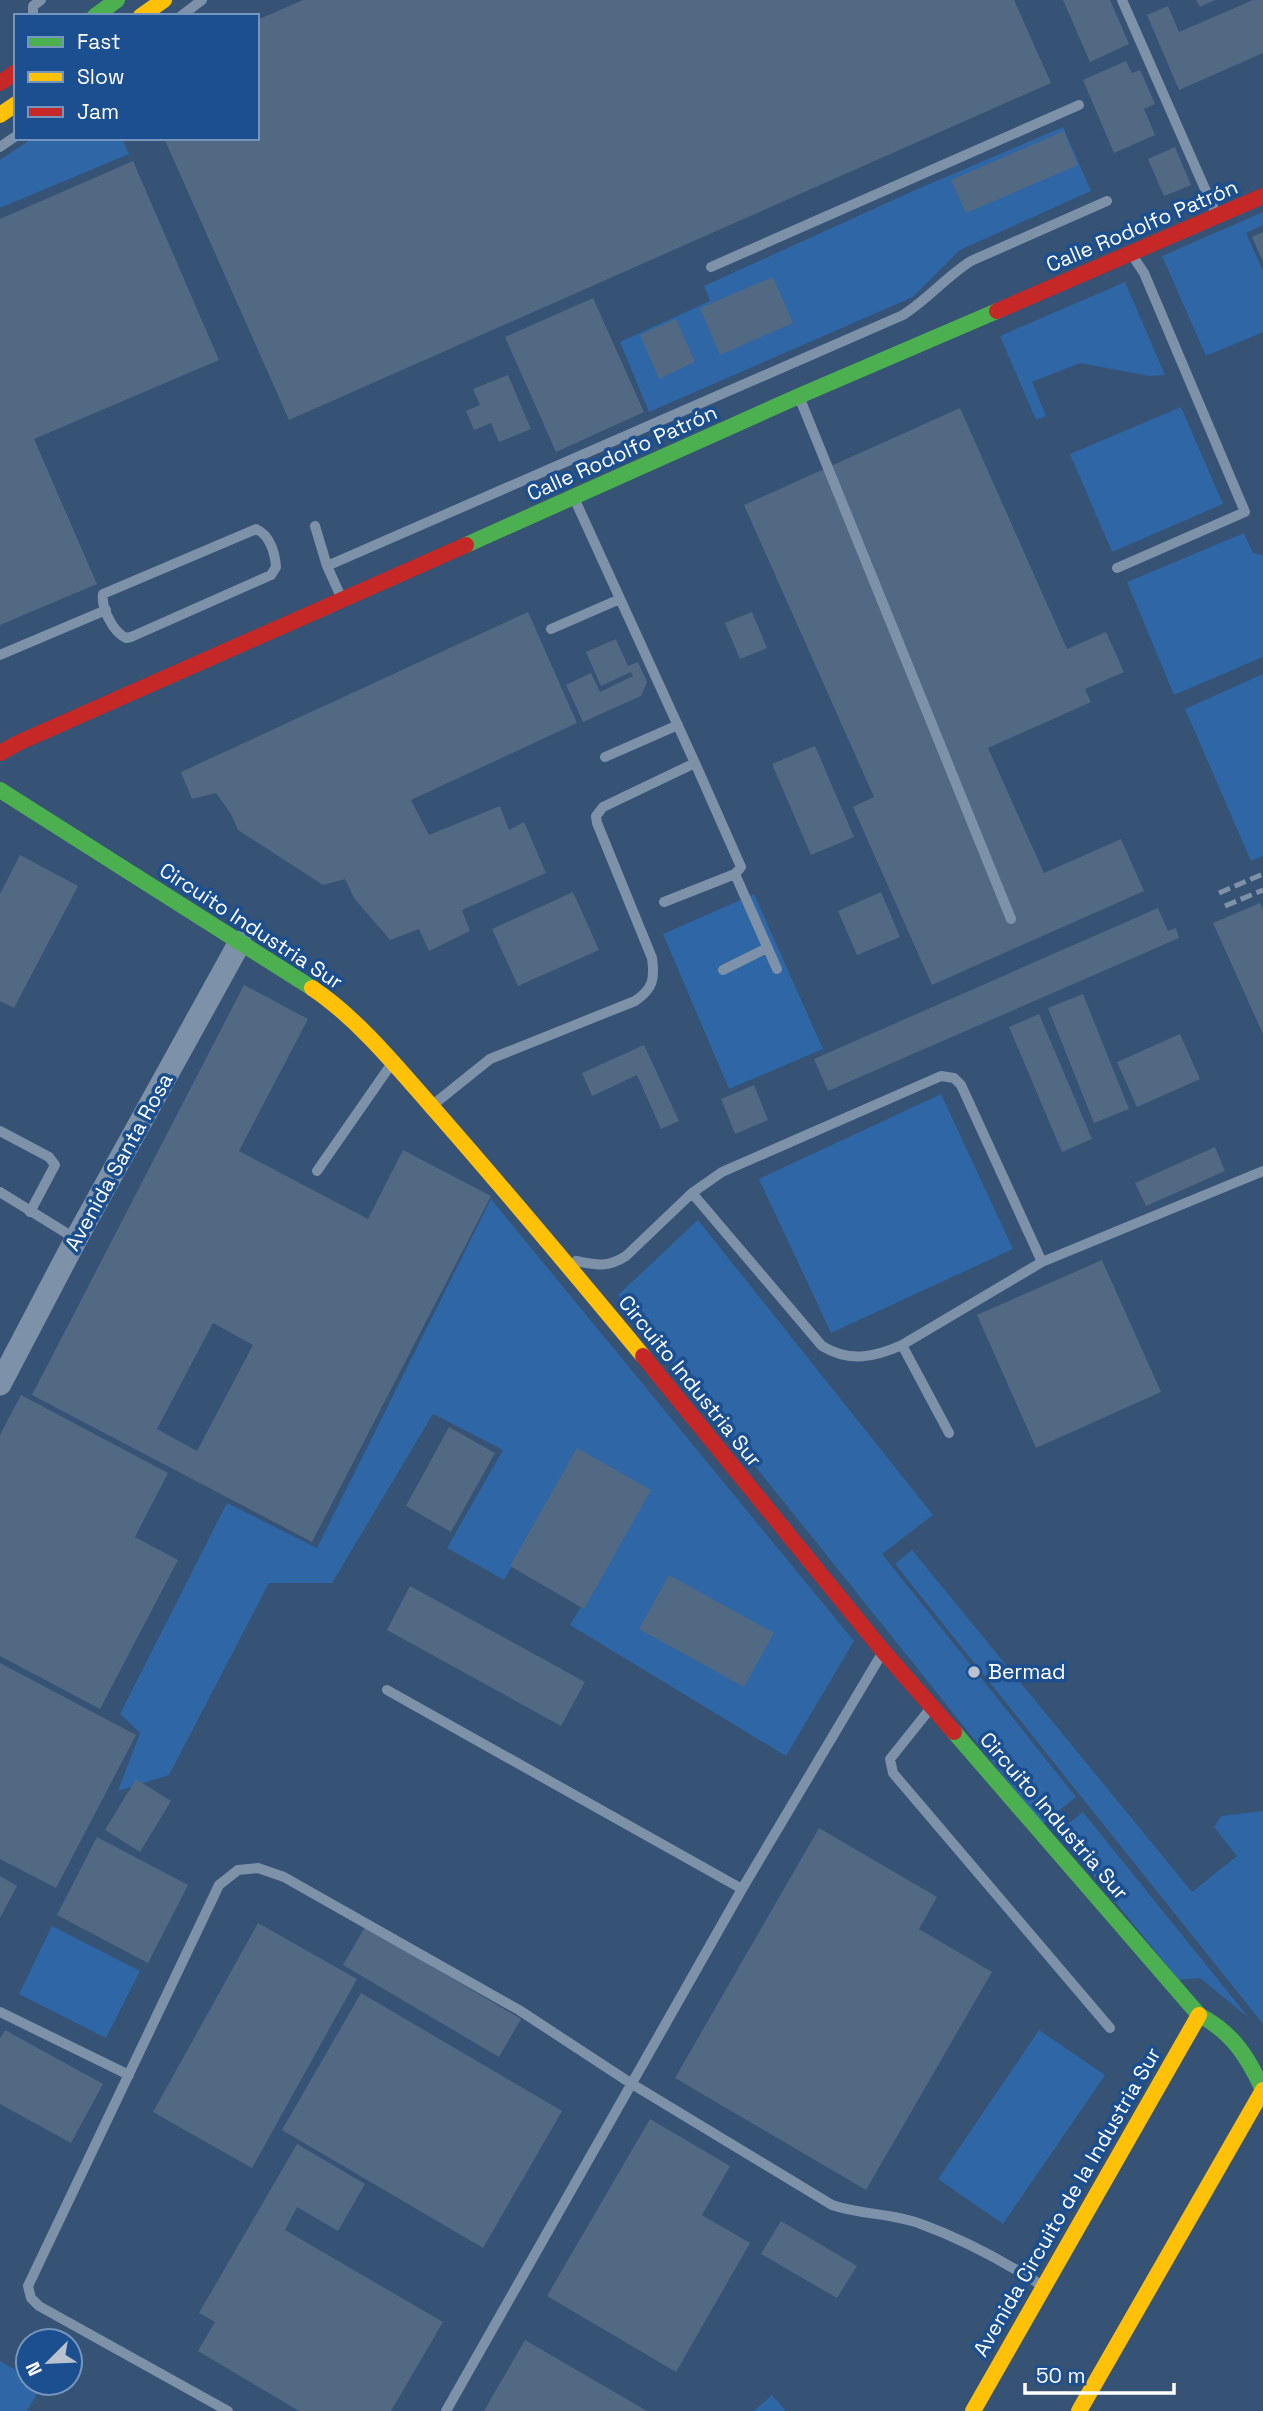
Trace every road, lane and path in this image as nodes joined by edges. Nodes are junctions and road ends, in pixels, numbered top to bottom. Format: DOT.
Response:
graph roads {
  1 [pos="41,0"];
  2 [pos="117,0"];
  3 [pos="164,0"];
  4 [pos="202,0"];
  5 [pos="1122,0"];
  6 [pos="33,14"];
  7 [pos="98,14"];
  8 [pos="144,14"];
  9 [pos="184,14"];
  10 [pos="1079,105"];
  11 [pos="1263,196"];
  12 [pos="1107,201"];
  13 [pos="1217,216"];
  14 [pos="1130,253"];
  15 [pos="711,267"];
  16 [pos="799,397"];
  17 [pos="574,498"];
  18 [pos="315,526"];
  19 [pos="327,566"];
  20 [pos="1116,568"];
  21 [pos="620,599"];
  22 [pos="343,601"];
  23 [pos="106,610"];
  24 [pos="551,629"];
  25 [pos="0,655"];
  26 [pos="678,725"];
  27 [pos="0,753"];
  28 [pos="605,757"];
  29 [pos="695,763"];
  30 [pos="0,790"];
  31 [pos="735,874"];
  32 [pos="664,902"];
  33 [pos="1011,919"];
  34 [pos="240,942"];
  35 [pos="767,948"];
  36 [pos="777,969"];
  37 [pos="723,970"];
  38 [pos="392,1064"];
  39 [pos="431,1106"];
  40 [pos="0,1131"];
  41 [pos="317,1171"];
  42 [pos="1263,1171"];
  43 [pos="0,1192"];
  44 [pos="692,1193"];
  45 [pos="30,1212"];
  46 [pos="76,1239"];
  47 [pos="563,1259"];
  48 [pos="1042,1262"];
  49 [pos="902,1345"];
  50 [pos="0,1384"];
  51 [pos="949,1433"];
  52 [pos="883,1651"];
  53 [pos="387,1690"];
  54 [pos="932,1706"];
  55 [pos="742,1889"];
  56 [pos="0,2012"];
  57 [pos="1199,2015"];
  58 [pos="1110,2028"];
  59 [pos="129,2075"];
  60 [pos="632,2084"];
  61 [pos="1263,2090"];
  62 [pos="1044,2287"];
  63 [pos="228,2411"];
  64 [pos="446,2411"];
  65 [pos="973,2411"];
  66 [pos="1079,2411"];
  1 -- 6 [label="lane"];
  2 -- 7 [label="main road"];
  3 -- 8 [label="main road"];
  4 -- 9 [label="lane"];
  5 -- 13 [label="lane"];
  10 -- 15 [label="lane"];
  11 -- 13 [label="main road, Calle Rodolfo Patrón"];
  12 -- 19 [label="lane"];
  13 -- 14 [label="main road, Calle Rodolfo Patrón"];
  14 -- 16 [label="main road, Calle Rodolfo Patrón"];
  14 -- 20 [label="lane"];
  16 -- 17 [label="main road, Calle Rodolfo Patrón"];
  16 -- 33 [label="lane"];
  17 -- 21 [label="lane"];
  17 -- 22 [label="main road, Calle Rodolfo Patrón"];
  18 -- 19 [label="lane"];
  19 -- 22 [label="lane"];
  21 -- 24 [label="lane"];
  21 -- 26 [label="lane"];
  22 -- 27 [label="main road, Calle Rodolfo Patrón"];
  23 -- 23 [label="lane"];
  23 -- 25 [label="lane"];
  26 -- 28 [label="lane"];
  26 -- 29 [label="lane"];
  29 -- 31 [label="lane"];
  29 -- 39 [label="lane"];
  30 -- 34 [label="main road, Circuito Industria Sur"];
  31 -- 32 [label="lane"];
  31 -- 35 [label="lane"];
  34 -- 38 [label="main road, Circuito Industria Sur"];
  34 -- 46 [label="street, Avenida Santa Rosa"];
  35 -- 36 [label="lane"];
  35 -- 37 [label="lane"];
  38 -- 39 [label="main road, Circuito Industria Sur"];
  38 -- 41 [label="lane"];
  39 -- 47 [label="main road, Circuito Industria Sur"];
  40 -- 45 [label="lane"];
  42 -- 48 [label="lane"];
  43 -- 45 [label="lane"];
  44 -- 47 [label="lane"];
  44 -- 48 [label="lane"];
  44 -- 49 [label="lane"];
  45 -- 46 [label="lane"];
  46 -- 50 [label="street, Avenida Santa Rosa"];
  47 -- 52 [label="main road, Circuito Industria Sur"];
  48 -- 49 [label="lane"];
  49 -- 51 [label="lane"];
  52 -- 54 [label="main road, Circuito Industria Sur"];
  52 -- 55 [label="lane"];
  53 -- 55 [label="lane"];
  54 -- 57 [label="main road, Circuito Industria Sur"];
  54 -- 58 [label="lane"];
  55 -- 60 [label="lane"];
  56 -- 59 [label="lane"];
  57 -- 61 [label="main road, Circuito Industria Sur"];
  57 -- 62 [label="main road, Avenida Circuito de la Industria Sur"];
  59 -- 60 [label="lane"];
  59 -- 63 [label="lane"];
  60 -- 62 [label="lane"];
  60 -- 64 [label="lane"];
  61 -- 66 [label="main road"];
  62 -- 65 [label="main road, Avenida Circuito de la Industria Sur"];
}
